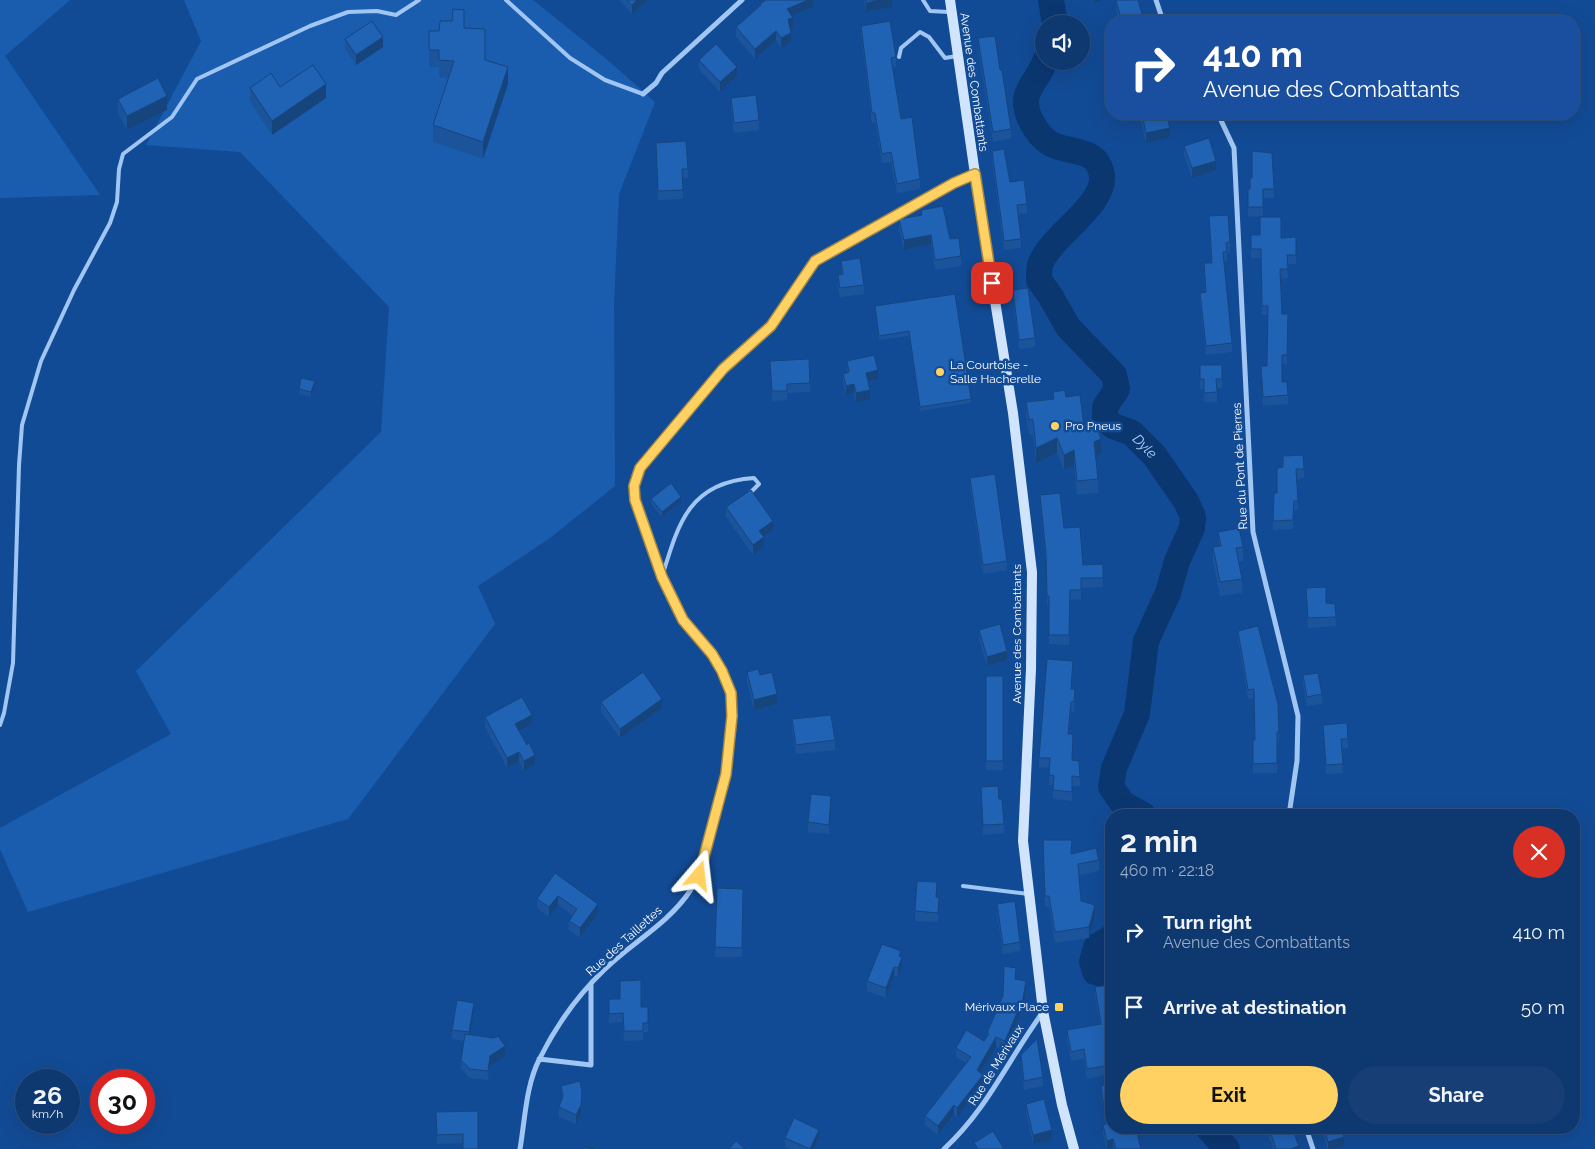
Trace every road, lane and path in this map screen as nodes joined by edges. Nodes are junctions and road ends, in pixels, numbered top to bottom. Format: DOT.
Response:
graph roads {
  1 [pos="419,0"];
  2 [pos="506,0"];
  3 [pos="742,0"];
  4 [pos="923,0"];
  5 [pos="950,0"];
  6 [pos="1156,0"];
  7 [pos="952,11"];
  8 [pos="1161,15"];
  9 [pos="957,56"];
  10 [pos="899,57"];
  11 [pos="642,94"];
  12 [pos="1221,120"];
  13 [pos="975,174"];
  14 [pos="746,498"];
  15 [pos="662,577"];
  16 [pos="0,725"];
  17 [pos="1290,809"];
  18 [pos="963,886"];
  19 [pos="1029,894"];
  20 [pos="591,984"];
  21 [pos="1043,1012"];
  22 [pos="539,1059"];
  23 [pos="1308,1134"];
  24 [pos="520,1149"];
  25 [pos="944,1149"];
  26 [pos="1074,1149"];
  27 [pos="1313,1149"];
  1 -- 16 [label="lane"];
  2 -- 11 [label="lane"];
  3 -- 11 [label="street"];
  4 -- 7 [label="lane"];
  5 -- 7 [label="main road, Avenue des Combattants"];
  6 -- 8 [label="street"];
  7 -- 9 [label="main road, Avenue des Combattants"];
  9 -- 10 [label="lane"];
  9 -- 13 [label="main road, Avenue des Combattants"];
  12 -- 17 [label="street, Rue du Pont de Pierres"];
  13 -- 15 [label="street, Rue des Taillettes"];
  13 -- 19 [label="main road, Avenue des Combattants"];
  14 -- 15 [label="lane"];
  15 -- 20 [label="street, Rue des Taillettes"];
  18 -- 19 [label="lane"];
  19 -- 21 [label="main road, Avenue des Combattants"];
  20 -- 22 [label="street, Rue des Taillettes"];
  20 -- 22 [label="street"];
  21 -- 25 [label="street, Rue de Mérivaux"];
  21 -- 26 [label="main road, Avenue des Combattants"];
  22 -- 24 [label="street, Rue des Taillettes"];
  23 -- 27 [label="street"];
}
